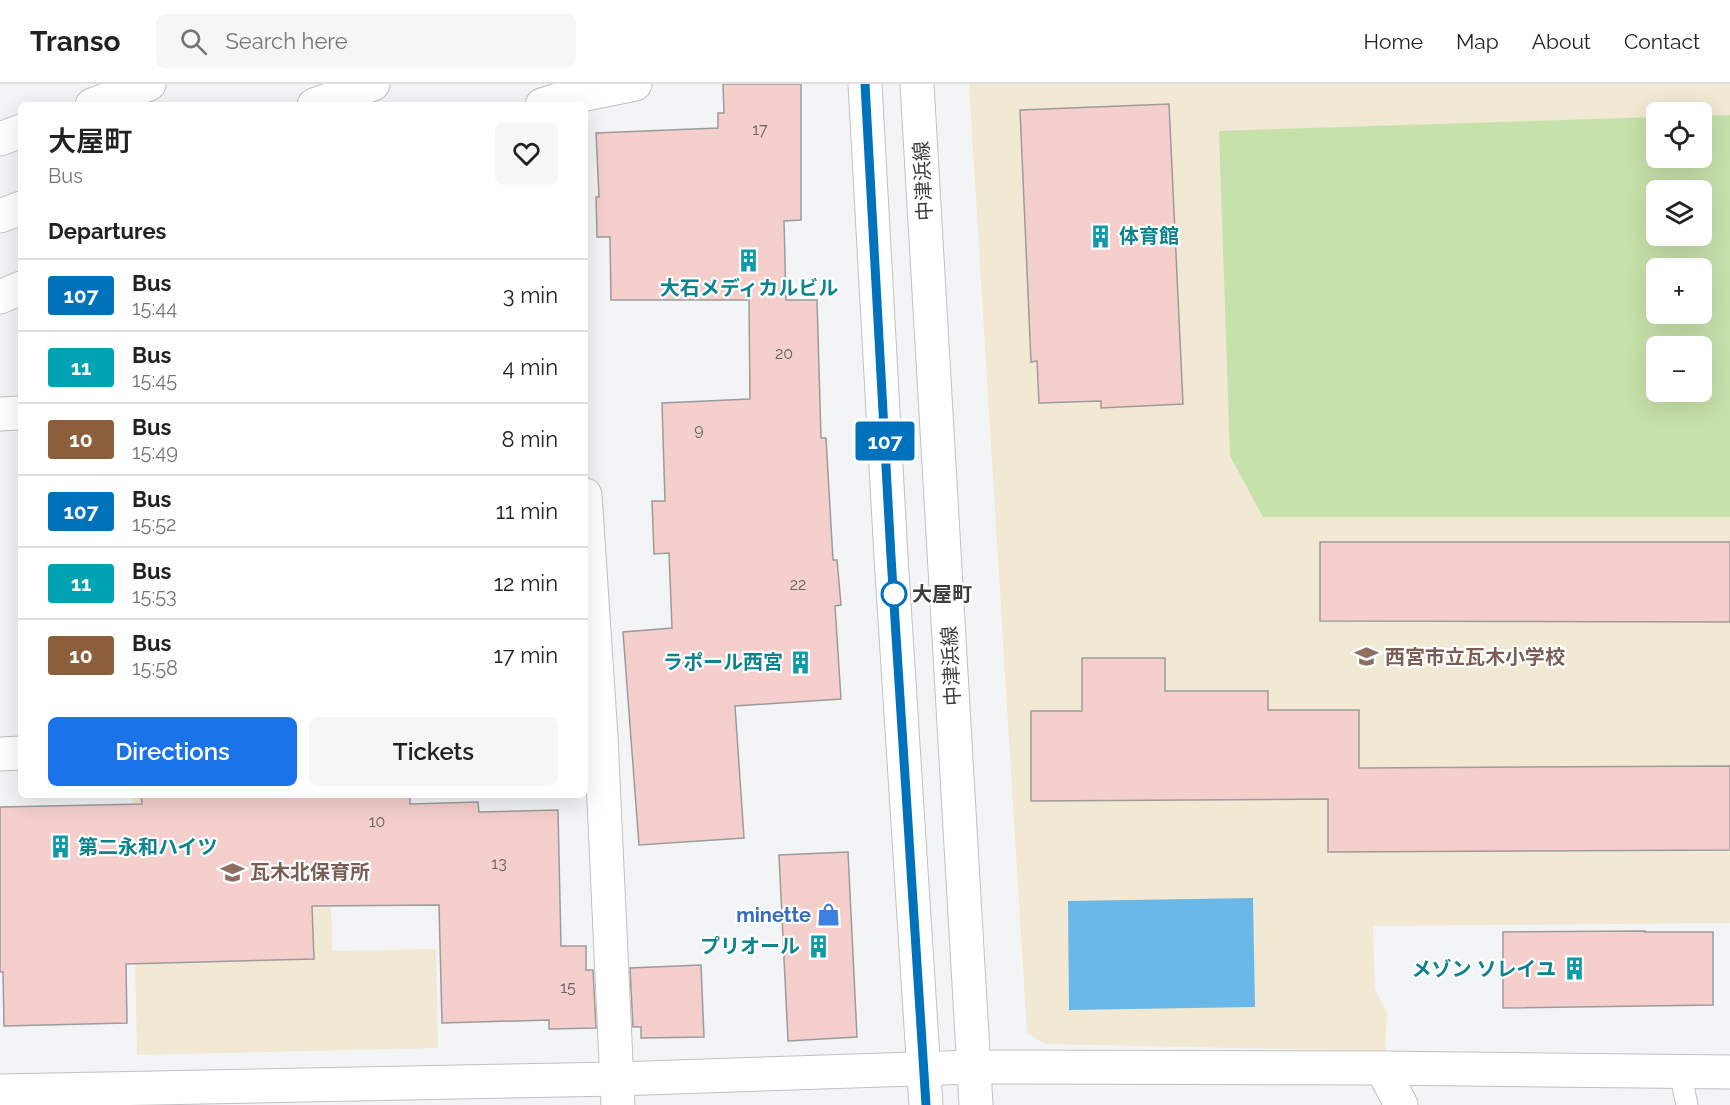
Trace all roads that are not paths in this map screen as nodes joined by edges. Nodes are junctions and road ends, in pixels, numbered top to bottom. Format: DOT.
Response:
graph roads {
  1 [pos="149,84"];
  2 [pos="373,84"];
  3 [pos="635,84"];
  4 [pos="865,84"];
  5 [pos="917,84"];
  6 [pos="556,98"];
  7 [pos="100,102"];
  8 [pos="322,102"];
  9 [pos="18,132"];
  10 [pos="0,139"];
  11 [pos="18,209"];
  12 [pos="0,216"];
  13 [pos="18,289"];
  14 [pos="0,297"];
  15 [pos="18,413"];
  16 [pos="0,414"];
  17 [pos="588,586"];
  18 [pos="593,737"];
  19 [pos="18,753"];
  20 [pos="0,754"];
  21 [pos="974,1067"];
  22 [pos="924,1068"];
  23 [pos="1382,1068"];
  24 [pos="1680,1072"];
  25 [pos="1730,1072"];
  26 [pos="0,1091"];
  27 [pos="617,1092"];
  28 [pos="926,1105"];
  29 [pos="976,1105"];
  30 [pos="1401,1105"];
  31 [pos="1687,1105"];
  1 -- 7 [label="main road"];
  2 -- 8 [label="main road"];
  3 -- 6 [label="main road"];
  4 -- 22 [label="main road"];
  5 -- 21 [label="main road, 中津浜線"];
  9 -- 10 [label="main road"];
  11 -- 12 [label="main road"];
  13 -- 14 [label="main road"];
  15 -- 16 [label="main road"];
  17 -- 18 [label="main road"];
  18 -- 27 [label="main road"];
  19 -- 20 [label="main road"];
  21 -- 22 [label="main road"];
  21 -- 23 [label="main road"];
  21 -- 29 [label="main road, 中津浜線"];
  22 -- 27 [label="main road"];
  22 -- 28 [label="main road"];
  23 -- 24 [label="main road"];
  23 -- 30 [label="main road"];
  24 -- 25 [label="main road"];
  24 -- 31 [label="lane"];
  26 -- 27 [label="main road"];
}
